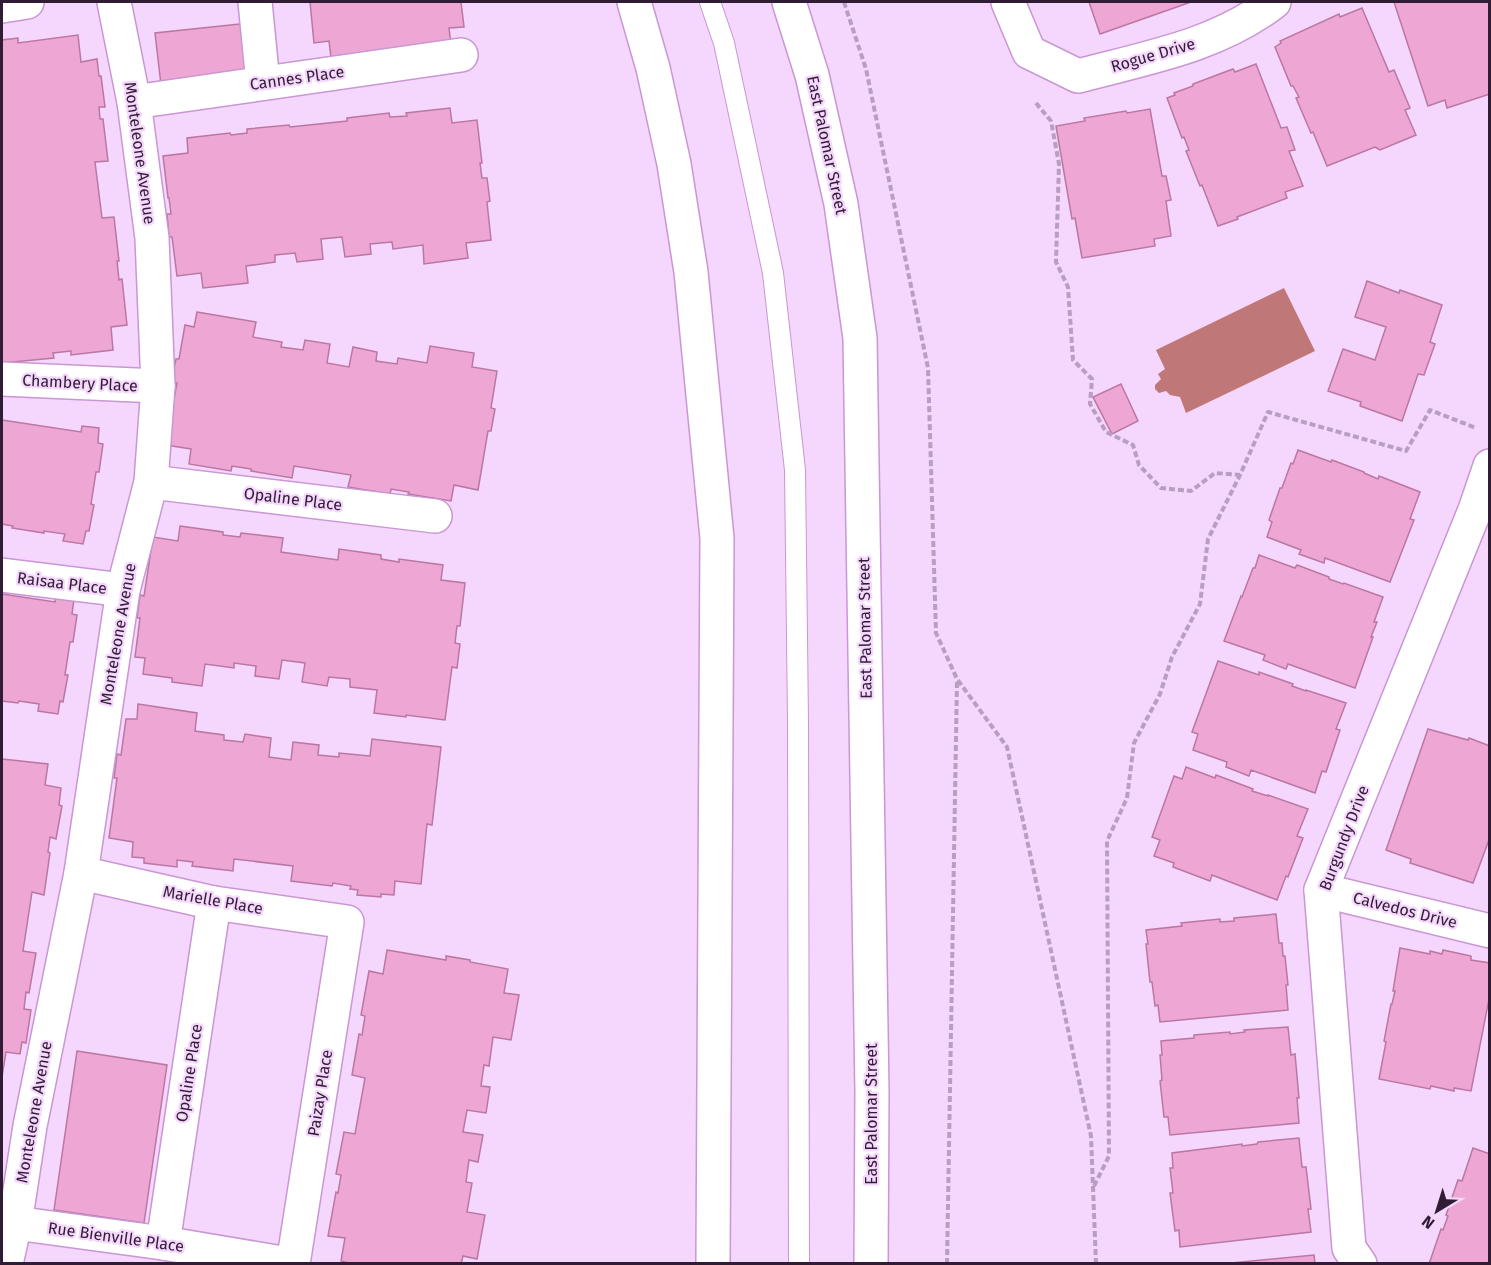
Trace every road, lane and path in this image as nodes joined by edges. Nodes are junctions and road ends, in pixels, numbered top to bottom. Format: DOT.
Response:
graph roads {
  1 [pos="27,2"];
  2 [pos="114,2"];
  3 [pos="255,2"];
  4 [pos="634,2"];
  5 [pos="710,2"];
  6 [pos="789,2"];
  7 [pos="844,2"];
  8 [pos="1008,2"];
  9 [pos="1274,2"];
  10 [pos="2,6"];
  11 [pos="461,55"];
  12 [pos="263,83"];
  13 [pos="1031,97"];
  14 [pos="134,102"];
  15 [pos="2,379"];
  16 [pos="158,386"];
  17 [pos="1480,429"];
  18 [pos="1490,466"];
  19 [pos="1240,476"];
  20 [pos="151,482"];
  21 [pos="1482,513"];
  22 [pos="435,516"];
  23 [pos="2,575"];
  24 [pos="123,590"];
  25 [pos="957,679"];
  26 [pos="81,873"];
  27 [pos="1321,890"];
  28 [pos="214,903"];
  29 [pos="346,922"];
  30 [pos="1490,931"];
  31 [pos="16,1124"];
  32 [pos="1093,1186"];
  33 [pos="15,1222"];
  34 [pos="161,1253"];
  35 [pos="6,1263"];
  36 [pos="288,1263"];
  37 [pos="293,1263"];
  38 [pos="713,1263"];
  39 [pos="799,1263"];
  40 [pos="871,1263"];
  41 [pos="947,1263"];
  42 [pos="1096,1263"];
  43 [pos="1360,1263"];
  1 -- 10 [label="street"];
  2 -- 14 [label="street, Monteleone Avenue"];
  3 -- 12 [label="street"];
  4 -- 38 [label="street"];
  5 -- 39 [label="lane"];
  6 -- 40 [label="street, East Palomar Street"];
  7 -- 25 [label="path"];
  8 -- 9 [label="street, Rogue Drive"];
  11 -- 12 [label="street, Cannes Place"];
  12 -- 14 [label="street, Cannes Place"];
  13 -- 19 [label="path"];
  14 -- 16 [label="street, Monteleone Avenue"];
  15 -- 16 [label="street, Chambery Place"];
  16 -- 20 [label="street, Monteleone Avenue"];
  17 -- 19 [label="path"];
  18 -- 21 [label="street, Burgundy Drive"];
  19 -- 32 [label="path"];
  20 -- 22 [label="street, Opaline Place"];
  20 -- 24 [label="street, Monteleone Avenue"];
  21 -- 27 [label="street, Burgundy Drive"];
  23 -- 24 [label="street, Raisaa Place"];
  24 -- 26 [label="street, Monteleone Avenue"];
  25 -- 32 [label="path"];
  25 -- 41 [label="path"];
  26 -- 28 [label="street, Marielle Place"];
  26 -- 31 [label="street, Monteleone Avenue"];
  27 -- 30 [label="street, Calvedos Drive"];
  27 -- 43 [label="street, Burgundy Drive"];
  28 -- 29 [label="street, Marielle Place"];
  28 -- 34 [label="street, Opaline Place"];
  29 -- 37 [label="street, Paizay Place"];
  31 -- 33 [label="street, Monteleone Avenue"];
  32 -- 42 [label="path"];
  33 -- 34 [label="street, Rue Bienville Place"];
  33 -- 35 [label="street, Monteleone Avenue"];
  34 -- 36 [label="street, Rue Bienville Place"];
}
